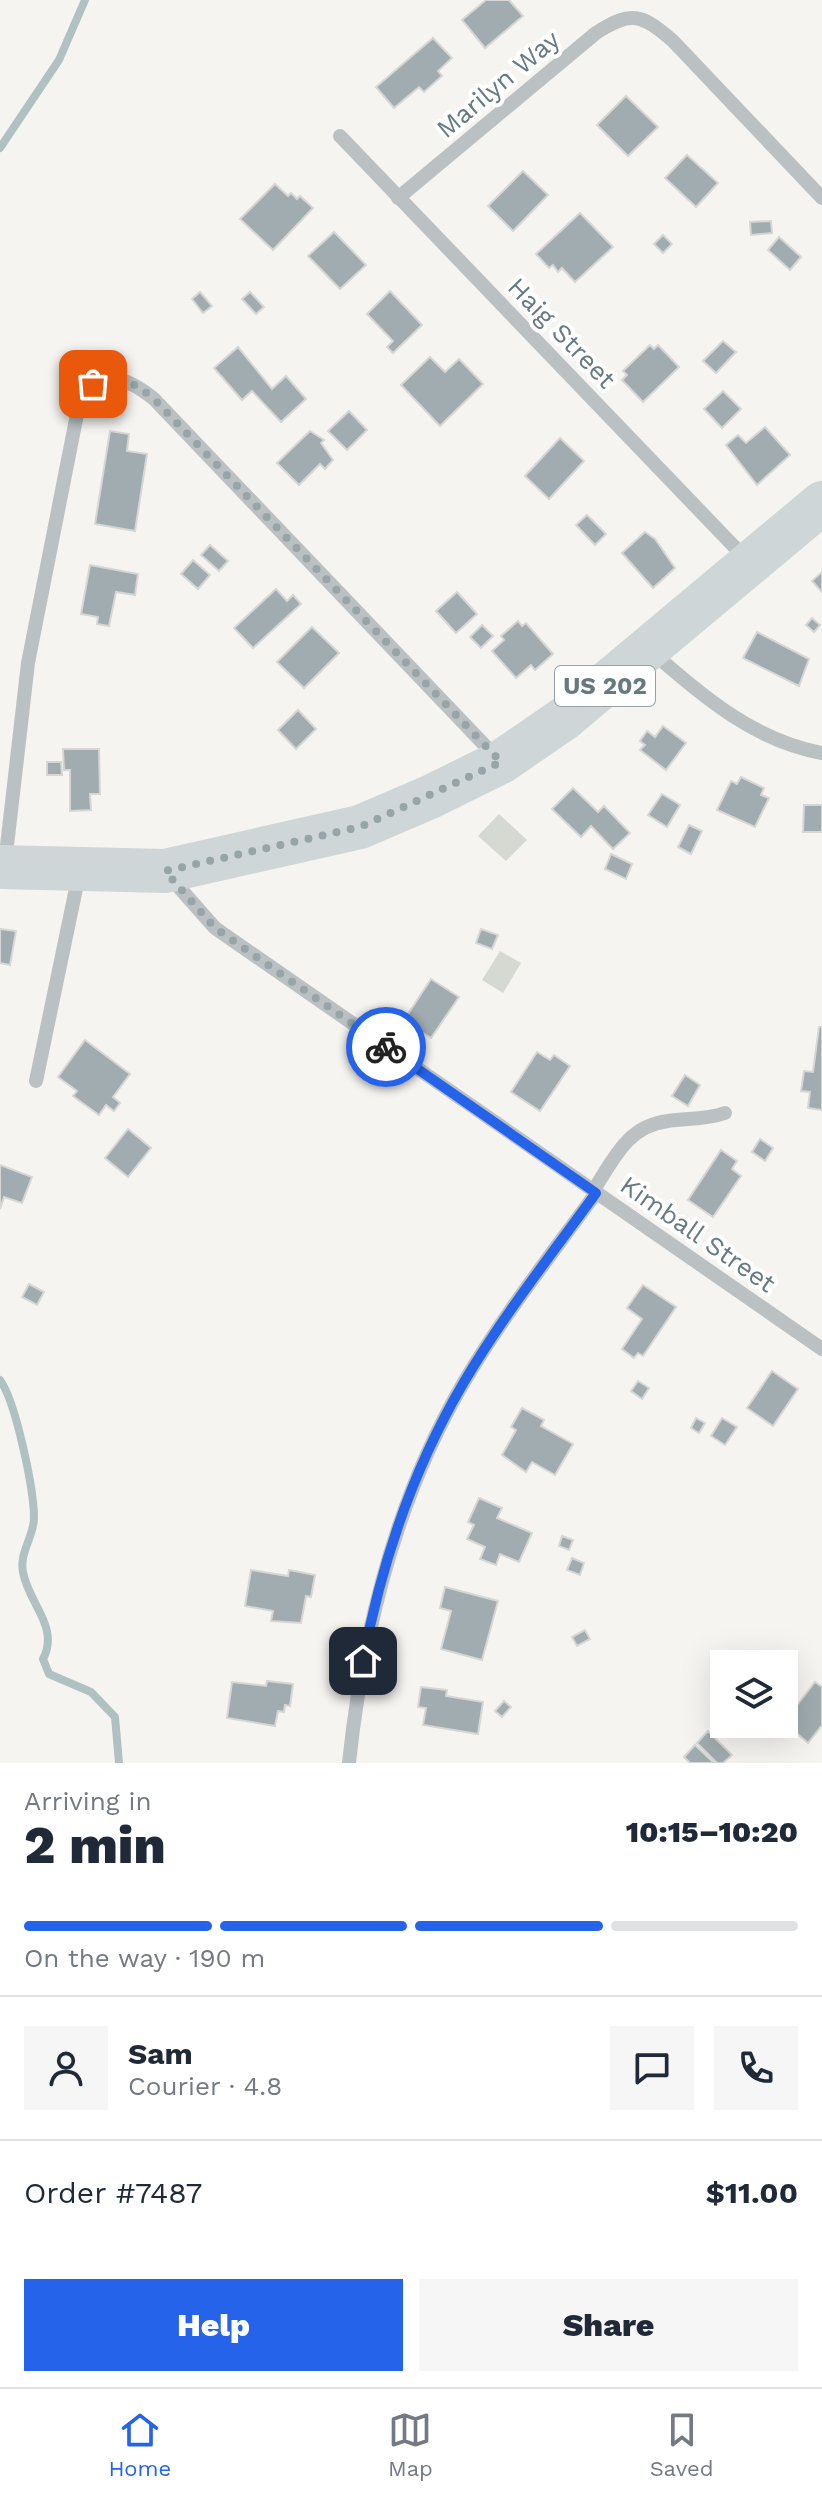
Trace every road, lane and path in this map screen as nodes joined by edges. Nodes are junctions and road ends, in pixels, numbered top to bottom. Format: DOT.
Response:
graph roads {
  1 [pos="340,136"];
  2 [pos="398,198"];
  3 [pos="822,198"];
  4 [pos="822,503"];
  5 [pos="750,563"];
  6 [pos="649,649"];
  7 [pos="822,753"];
  8 [pos="501,762"];
  9 [pos="2,868"];
  10 [pos="80,869"];
  11 [pos="165,871"];
  12 [pos="36,1081"];
  13 [pos="725,1113"];
  14 [pos="595,1192"];
  15 [pos="822,1349"];
  16 [pos="349,1763"];
  1 -- 2 [label="street, Haig Street"];
  2 -- 3 [label="street, Marilyn Way"];
  2 -- 5 [label="street, Haig Street"];
  4 -- 5 [label="highway, US 202"];
  5 -- 6 [label="highway, US 202"];
  6 -- 7 [label="street"];
  6 -- 8 [label="highway, US 202"];
  8 -- 9 [label="street"];
  8 -- 11 [label="highway, US 202"];
  9 -- 10 [label="highway, US 202"];
  10 -- 11 [label="highway, US 202"];
  10 -- 12 [label="street"];
  11 -- 14 [label="street, Kimball Street"];
  13 -- 14 [label="street"];
  14 -- 15 [label="street, Kimball Street"];
  14 -- 16 [label="street"];
}
